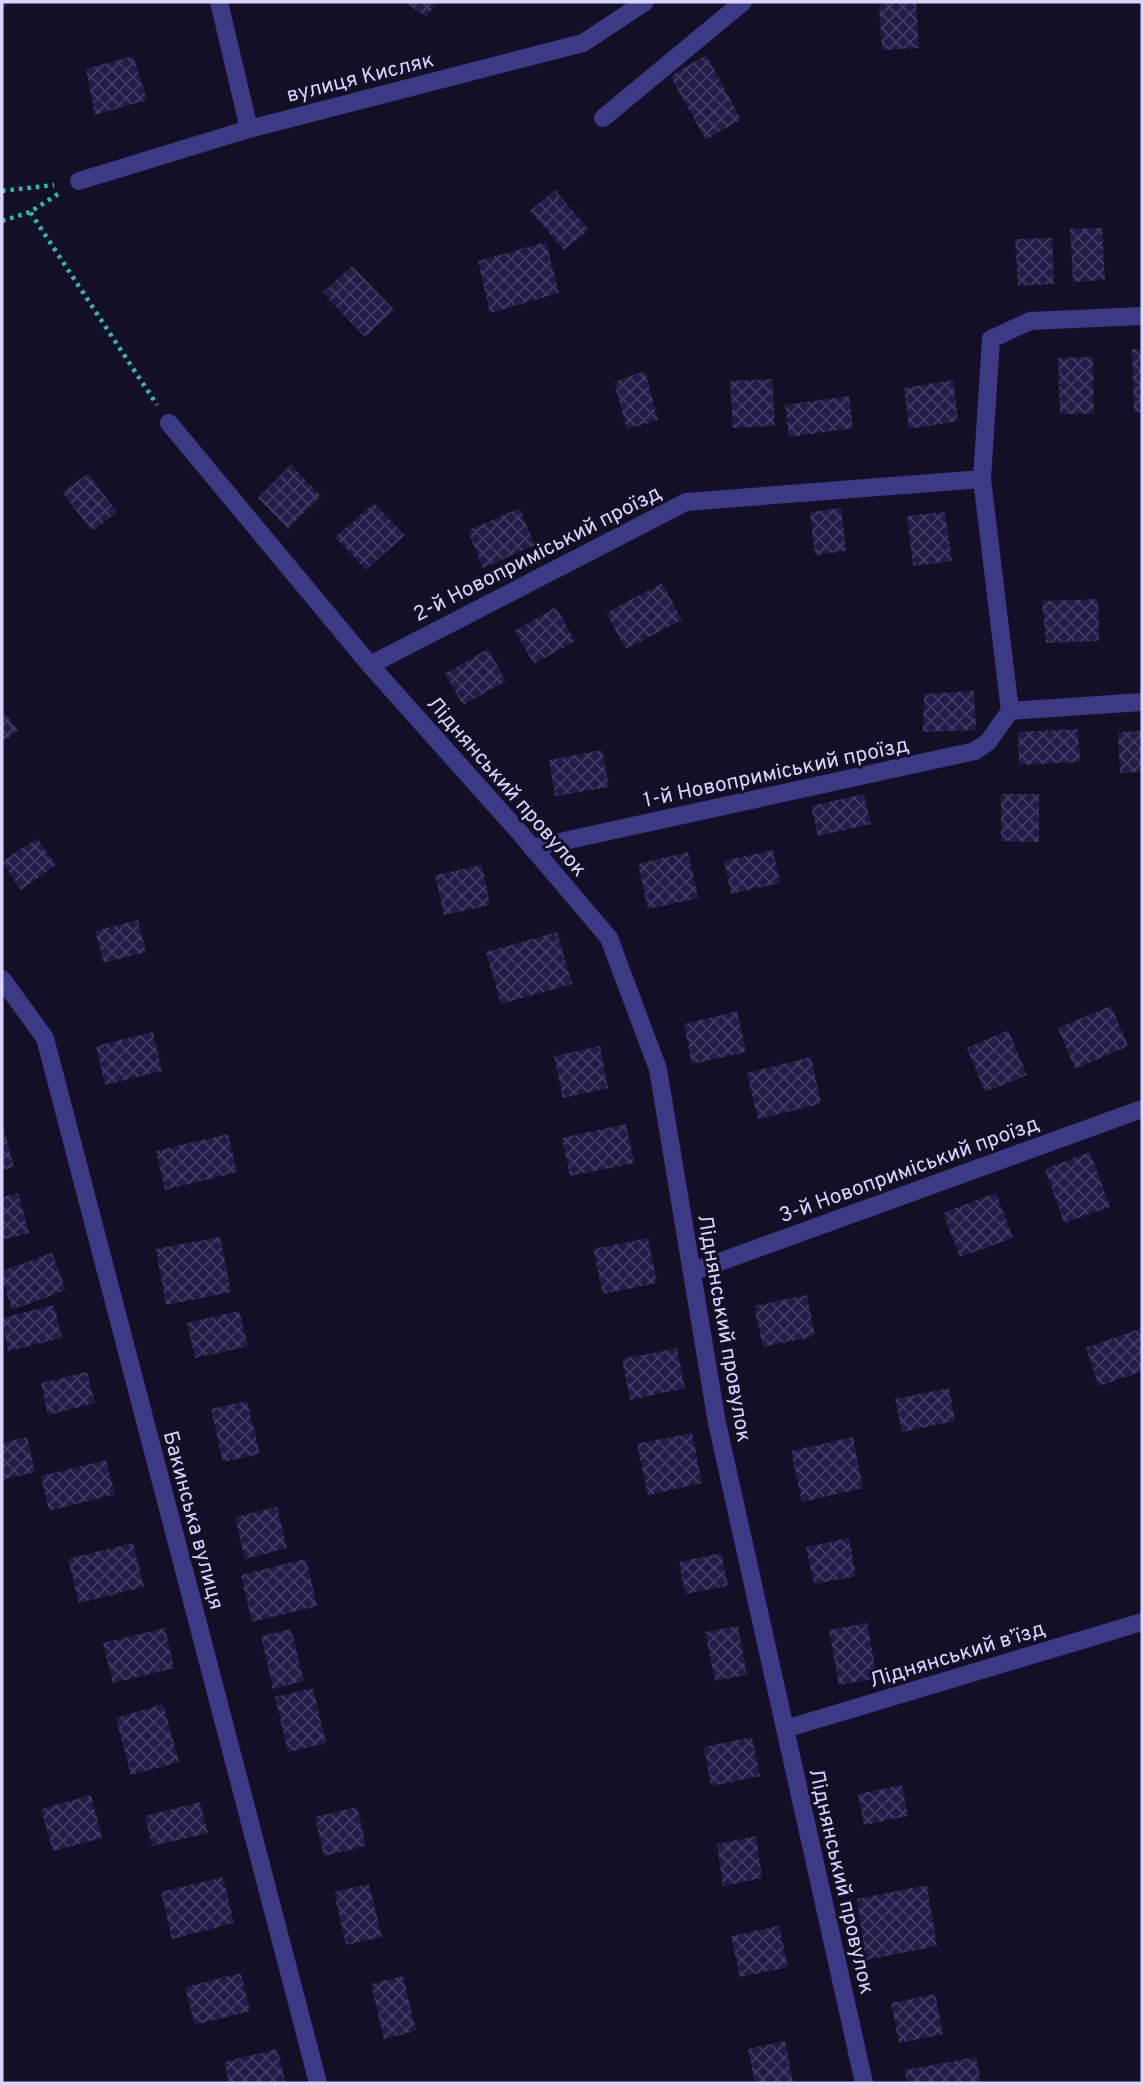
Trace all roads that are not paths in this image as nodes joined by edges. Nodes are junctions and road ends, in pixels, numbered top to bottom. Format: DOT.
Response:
graph roads {
  1 [pos="219,2"];
  2 [pos="645,2"];
  3 [pos="743,2"];
  4 [pos="603,118"];
  5 [pos="249,129"];
  6 [pos="79,181"];
  7 [pos="1142,316"];
  8 [pos="169,423"];
  9 [pos="982,479"];
  10 [pos="370,665"];
  11 [pos="1142,702"];
  12 [pos="1010,711"];
  13 [pos="532,848"];
  14 [pos="2,979"];
  15 [pos="1142,1109"];
  16 [pos="692,1272"];
  17 [pos="1142,1622"];
  18 [pos="785,1729"];
  19 [pos="318,2083"];
  20 [pos="864,2083"];
  1 -- 5 [label="street"];
  2 -- 5 [label="street, вулиця Кисляк"];
  3 -- 4 [label="street"];
  5 -- 6 [label="street, вулиця Кисляк"];
  7 -- 9 [label="street"];
  8 -- 10 [label="street, Ліднянський провулок"];
  9 -- 10 [label="street, 2-й Новоприміський проїзд"];
  9 -- 12 [label="street"];
  10 -- 13 [label="street, Ліднянський провулок"];
  11 -- 12 [label="street"];
  12 -- 13 [label="street, 1-й Новоприміський проїзд"];
  13 -- 16 [label="street, Ліднянський провулок"];
  14 -- 19 [label="street, Бакинська вулиця"];
  15 -- 16 [label="street, 3-й Новоприміський проїзд"];
  16 -- 18 [label="street, Ліднянський провулок"];
  17 -- 18 [label="street, Ліднянський в’їзд"];
  18 -- 20 [label="street, Ліднянський провулок"];
}
